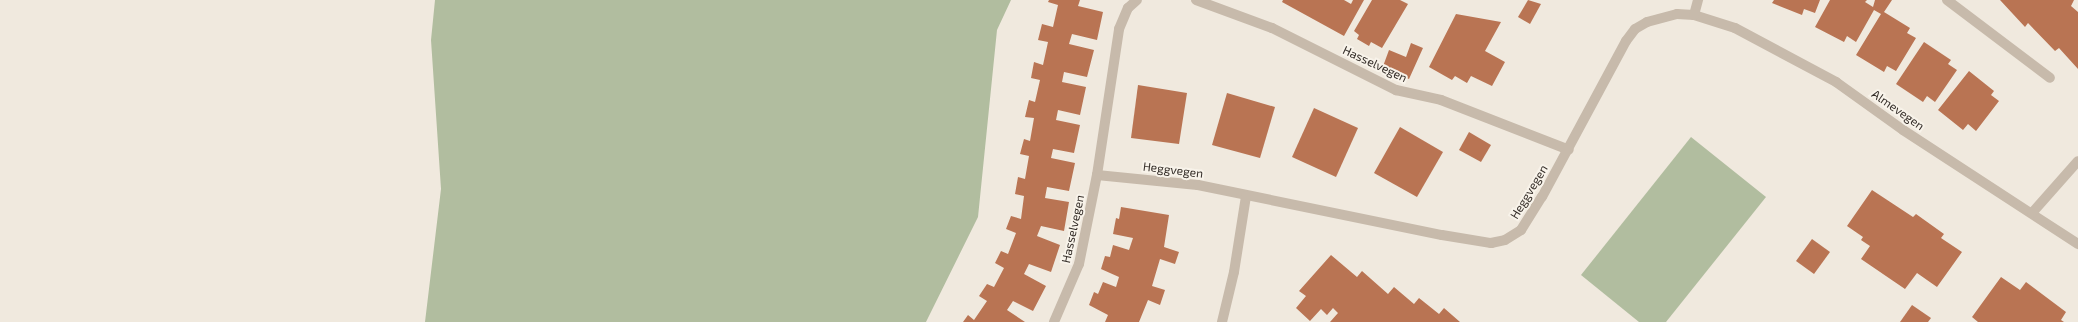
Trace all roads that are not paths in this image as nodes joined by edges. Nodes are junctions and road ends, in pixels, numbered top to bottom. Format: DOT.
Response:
graph roads {
  1 [pos="1137,0"];
  2 [pos="1196,0"];
  3 [pos="1698,0"];
  4 [pos="1947,0"];
  5 [pos="1694,15"];
  6 [pos="2050,78"];
  7 [pos="1569,150"];
  8 [pos="2078,161"];
  9 [pos="1097,175"];
  10 [pos="1246,196"];
  11 [pos="2032,213"];
  12 [pos="2078,244"];
  13 [pos="1054,322"];
  14 [pos="1222,322"];
  1 -- 9 [label="street, Hasselvegen"];
  2 -- 7 [label="street, Hasselvegen"];
  3 -- 5 [label="street"];
  4 -- 6 [label="street"];
  5 -- 7 [label="street, Heggvegen"];
  5 -- 11 [label="street, Almevegen"];
  7 -- 10 [label="street, Heggvegen"];
  8 -- 11 [label="street"];
  9 -- 10 [label="street, Heggvegen"];
  9 -- 13 [label="street, Hasselvegen"];
  10 -- 14 [label="street"];
  11 -- 12 [label="street, Almevegen"];
}
